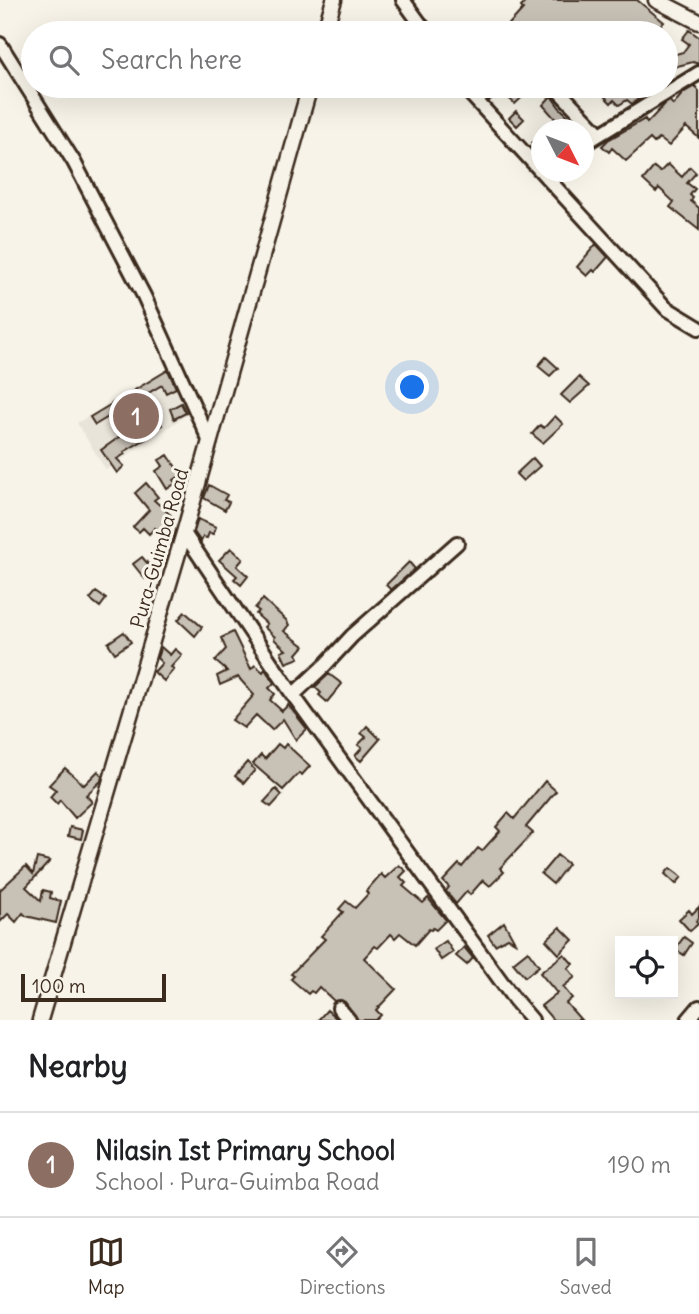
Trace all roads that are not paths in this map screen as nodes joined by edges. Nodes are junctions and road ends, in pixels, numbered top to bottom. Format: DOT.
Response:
graph roads {
  1 [pos="334,0"];
  2 [pos="403,0"];
  3 [pos="656,0"];
  4 [pos="328,21"];
  5 [pos="418,21"];
  6 [pos="699,22"];
  7 [pos="0,44"];
  8 [pos="699,73"];
  9 [pos="21,78"];
  10 [pos="678,86"];
  11 [pos="33,98"];
  12 [pos="307,98"];
  13 [pos="475,98"];
  14 [pos="566,98"];
  15 [pos="658,98"];
  16 [pos="600,134"];
  17 [pos="594,138"];
  18 [pos="531,159"];
  19 [pos="552,182"];
  20 [pos="699,328"];
  21 [pos="210,442"];
  22 [pos="184,533"];
  23 [pos="457,543"];
  24 [pos="293,695"];
  25 [pos="699,1007"];
  26 [pos="339,1008"];
  27 [pos="40,1020"];
  28 [pos="349,1020"];
  29 [pos="532,1020"];
  30 [pos="688,1020"];
  1 -- 4 [label="main road"];
  2 -- 5 [label="street"];
  3 -- 6 [label="main road"];
  7 -- 9 [label="street"];
  8 -- 10 [label="street"];
  11 -- 21 [label="street"];
  12 -- 21 [label="main road, Pura-Guimba Road"];
  13 -- 18 [label="street"];
  14 -- 16 [label="street"];
  15 -- 16 [label="street"];
  16 -- 17 [label="street"];
  19 -- 20 [label="street"];
  21 -- 22 [label="main road, Pura-Guimba Road"];
  22 -- 24 [label="street"];
  22 -- 27 [label="main road, Pura-Guimba Road"];
  23 -- 24 [label="street"];
  24 -- 29 [label="street"];
  25 -- 30 [label="street"];
  26 -- 28 [label="street"];
}
